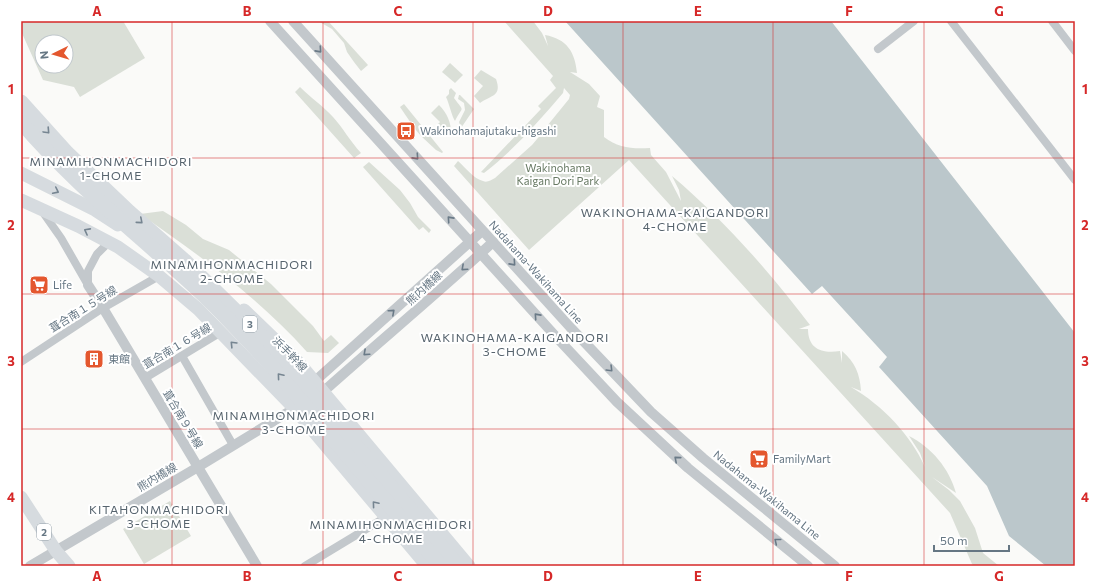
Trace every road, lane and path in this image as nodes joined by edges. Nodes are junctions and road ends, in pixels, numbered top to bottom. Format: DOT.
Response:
graph roads {
  1 [pos="270,21"];
  2 [pos="293,21"];
  3 [pos="914,21"];
  4 [pos="951,21"];
  5 [pos="1052,21"];
  6 [pos="878,49"];
  7 [pos="1075,51"];
  8 [pos="21,102"];
  9 [pos="21,122"];
  10 [pos="21,173"];
  11 [pos="1075,180"];
  12 [pos="21,200"];
  13 [pos="41,209"];
  14 [pos="482,231"];
  15 [pos="109,242"];
  16 [pos="471,242"];
  17 [pos="493,242"];
  18 [pos="481,253"];
  19 [pos="159,276"];
  20 [pos="88,285"];
  21 [pos="103,308"];
  22 [pos="221,332"];
  23 [pos="182,356"];
  24 [pos="21,362"];
  25 [pos="145,378"];
  26 [pos="319,386"];
  27 [pos="294,408"];
  28 [pos="233,445"];
  29 [pos="198,467"];
  30 [pos="21,497"];
  31 [pos="386,517"];
  32 [pos="56,550"];
  33 [pos="30,566"];
  34 [pos="69,566"];
  35 [pos="257,566"];
  36 [pos="305,566"];
  37 [pos="427,566"];
  38 [pos="441,566"];
  39 [pos="458,566"];
  40 [pos="469,566"];
  41 [pos="808,566"];
  42 [pos="835,566"];
  16 -- 1 [label="street, one-way"];
  2 -- 14 [label="street, Nadahama-Wakihama Line, one-way"];
  3 -- 6 [label="street"];
  4 -- 11 [label="street"];
  5 -- 7 [label="street"];
  8 -- 39 [label="highway, 3, one-way"];
  38 -- 9 [label="highway, 3, one-way"];
  10 -- 26 [label="main road, 浜手幹線, one-way"];
  12 -- 13 [label="main road"];
  15 -- 13 [label="main road, one-way"];
  13 -- 20 [label="street, 葺合南９号線"];
  14 -- 16 [label="street, 熊内橋線"];
  14 -- 17 [label="street, Nadahama-Wakihama Line"];
  15 -- 19 [label="main road"];
  15 -- 20 [label="street"];
  16 -- 18 [label="street"];
  26 -- 16 [label="street, 熊内橋線, one-way"];
  17 -- 18 [label="street, 熊内橋線"];
  17 -- 42 [label="street, Nadahama-Wakihama Line, one-way"];
  18 -- 26 [label="street, 熊内橋線, one-way"];
  41 -- 18 [label="street, one-way"];
  19 -- 21 [label="street, 葺合南１５号線"];
  19 -- 22 [label="main road"];
  20 -- 21 [label="street, 葺合南９号線"];
  21 -- 24 [label="street, 葺合南１５号線"];
  21 -- 25 [label="street, 葺合南９号線"];
  22 -- 23 [label="street, 葺合南１６号線"];
  27 -- 22 [label="main road, one-way"];
  23 -- 25 [label="street, 葺合南１６号線"];
  23 -- 28 [label="street"];
  25 -- 29 [label="street, 葺合南９号線"];
  26 -- 27 [label="street, 熊内橋線"];
  26 -- 40 [label="main road, 浜手幹線"];
  27 -- 28 [label="street, 熊内橋線"];
  31 -- 27 [label="main road, one-way"];
  28 -- 29 [label="street, 熊内橋線"];
  29 -- 32 [label="street, 熊内橋線"];
  29 -- 35 [label="street, 葺合南９号線"];
  30 -- 32 [label="main road, 2"];
  31 -- 36 [label="street"];
  31 -- 37 [label="main road"];
  32 -- 33 [label="street, 熊内橋線"];
  32 -- 34 [label="main road, 2"];
}
